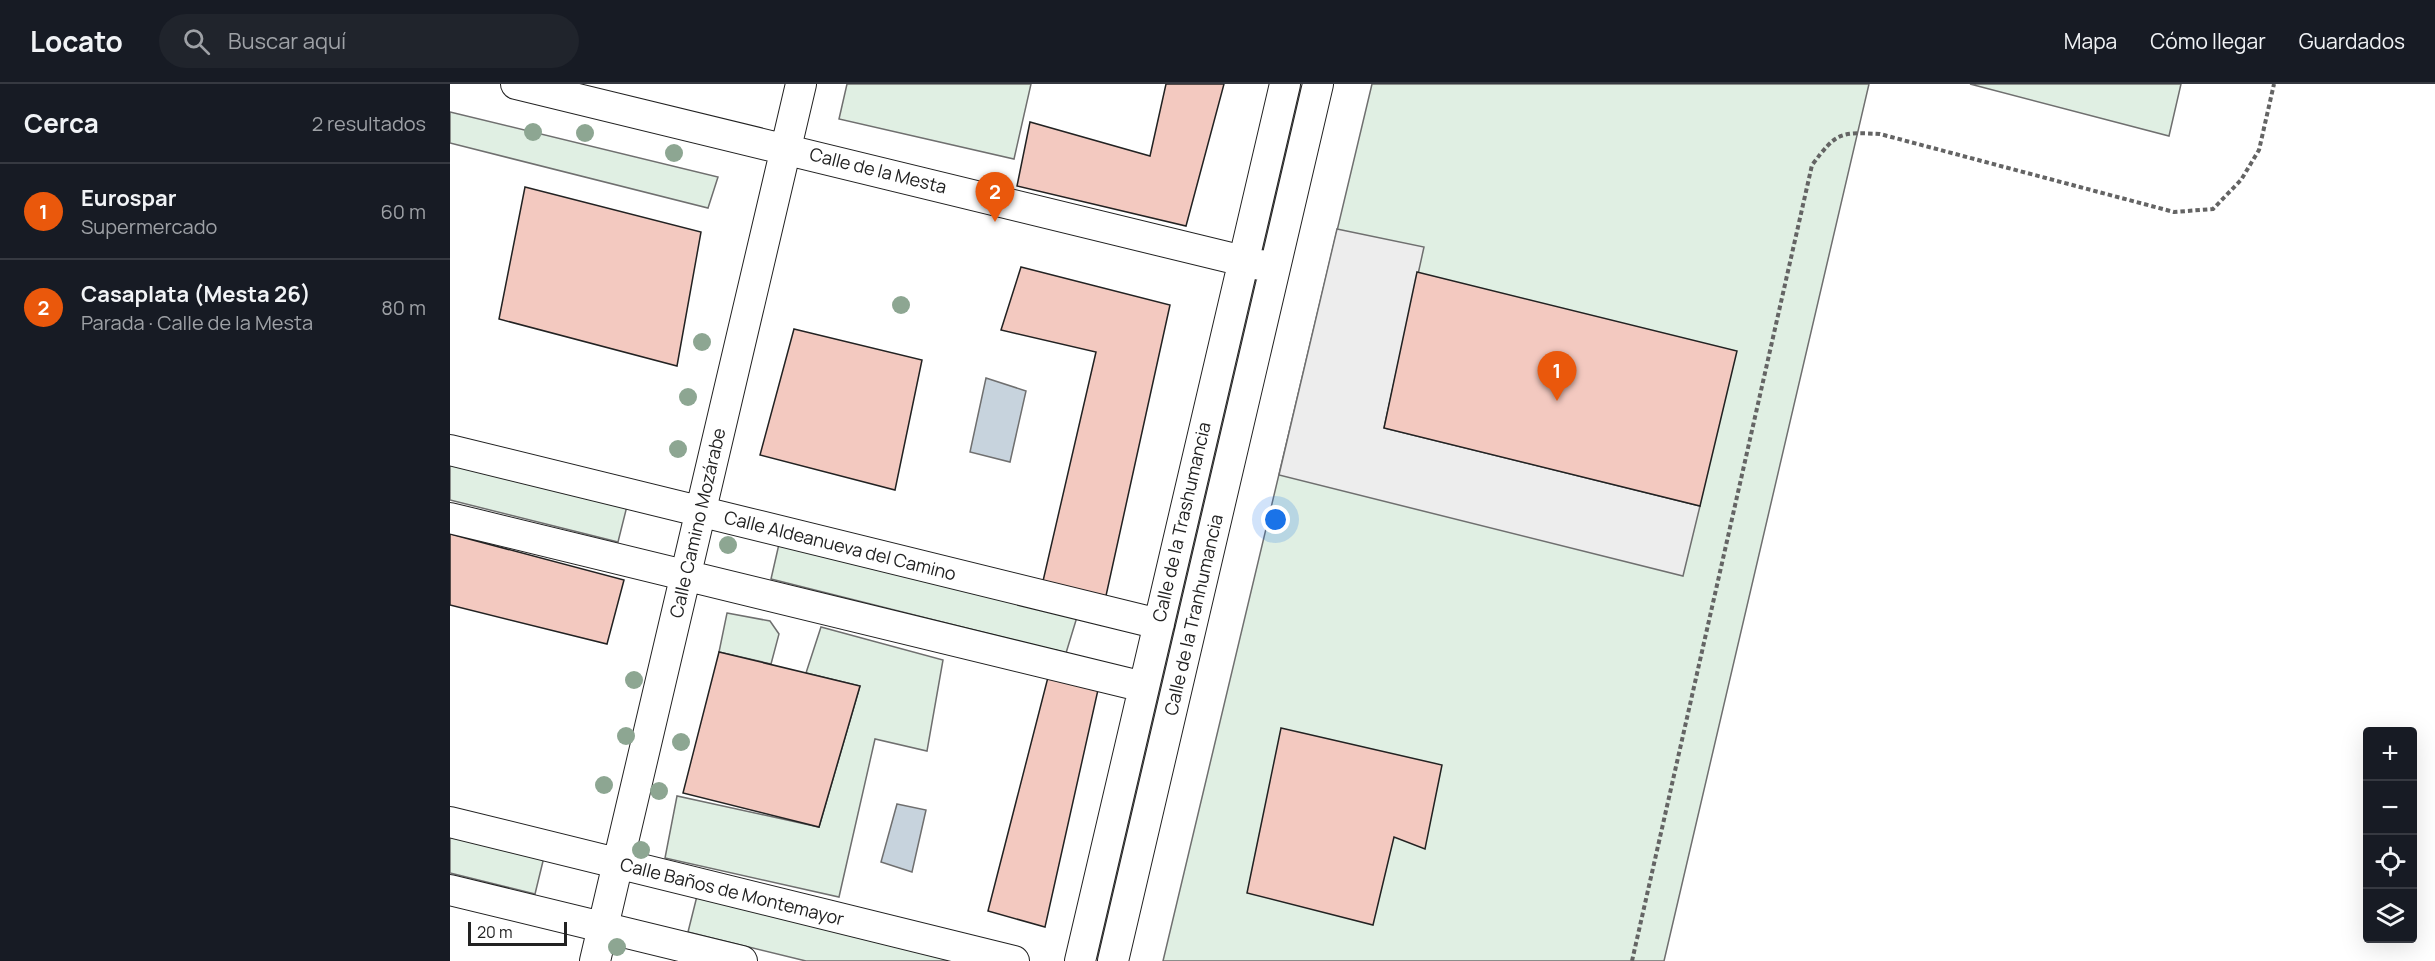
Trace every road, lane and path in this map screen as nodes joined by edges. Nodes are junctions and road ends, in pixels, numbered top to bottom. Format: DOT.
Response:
graph roads {
  1 [pos="516,84"];
  2 [pos="801,84"];
  3 [pos="1285,84"];
  4 [pos="1318,84"];
  5 [pos="2274,84"];
  6 [pos="786,148"];
  7 [pos="1242,260"];
  8 [pos="1274,269"];
  9 [pos="450,450"];
  10 [pos="701,512"];
  11 [pos="450,518"];
  12 [pos="686,575"];
  13 [pos="1159,624"];
  14 [pos="1144,687"];
  15 [pos="450,822"];
  16 [pos="618,864"];
  17 [pos="450,890"];
  18 [pos="603,927"];
  19 [pos="595,961"];
  20 [pos="742,961"];
  21 [pos="1014,961"];
  22 [pos="1080,961"];
  23 [pos="1113,961"];
  24 [pos="1632,961"];
  1 -- 6 [label="street, Calle de la Mesta"];
  2 -- 6 [label="street, Calle Camino Mozárabe"];
  3 -- 7 [label="street, Calle de la Trashumancia"];
  4 -- 8 [label="street"];
  5 -- 24 [label="path"];
  6 -- 7 [label="street, Calle de la Mesta"];
  6 -- 10 [label="street, Calle Camino Mozárabe"];
  7 -- 8 [label="street, Calle de la Mesta"];
  7 -- 13 [label="street, Calle de la Trashumancia"];
  8 -- 23 [label="street, Calle de la Tranhumancia"];
  9 -- 10 [label="street, Calle Aldeanueva del Camino"];
  10 -- 12 [label="street, Calle Camino Mozárabe"];
  10 -- 13 [label="street, Calle Aldeanueva del Camino"];
  11 -- 12 [label="street"];
  12 -- 14 [label="street"];
  12 -- 16 [label="street, Calle Camino Mozárabe"];
  13 -- 14 [label="street, Calle de la Trashumancia"];
  14 -- 22 [label="street, Calle de la Trashumancia"];
  15 -- 16 [label="street, Calle Baños de Montemayor"];
  16 -- 18 [label="street, Calle Camino Mozárabe"];
  16 -- 21 [label="street, Calle Baños de Montemayor"];
  17 -- 18 [label="street"];
  18 -- 19 [label="street, Calle Camino Mozárabe"];
  18 -- 20 [label="street"];
}
